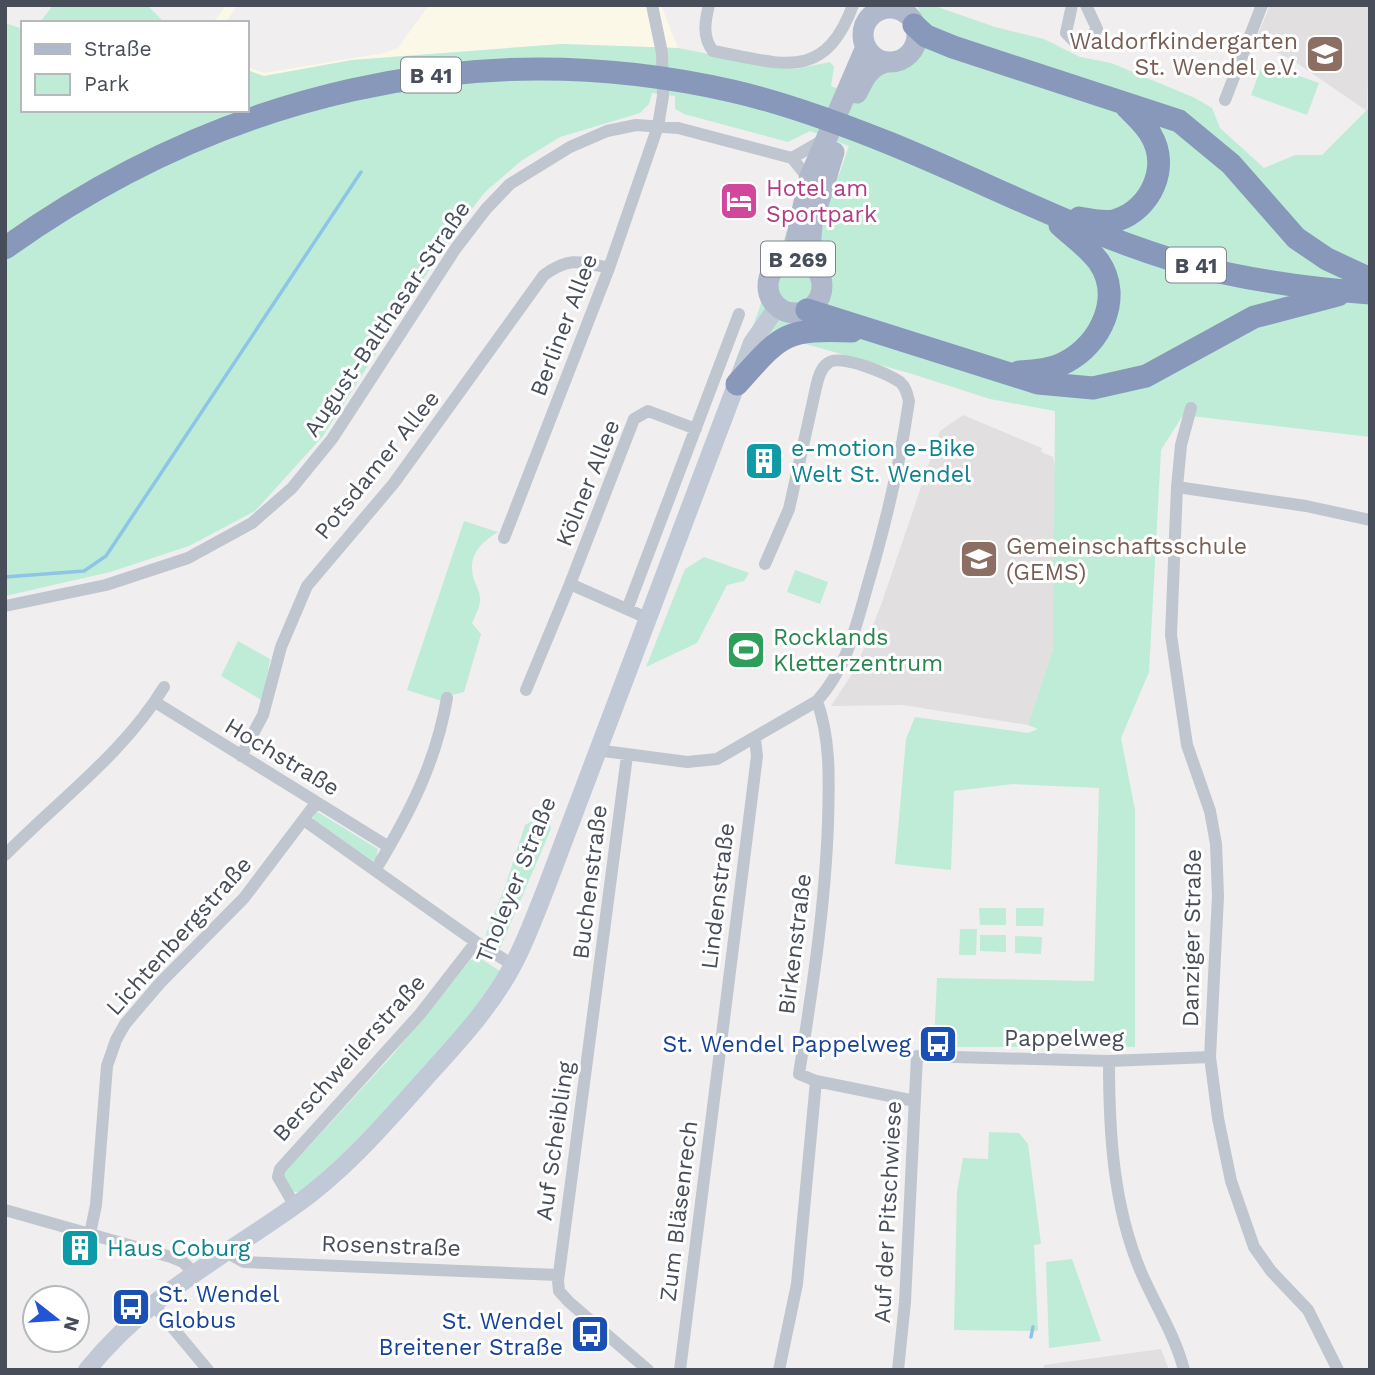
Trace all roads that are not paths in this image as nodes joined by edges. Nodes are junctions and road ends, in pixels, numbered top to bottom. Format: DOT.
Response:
graph roads {
  1 [pos="652,5"];
  2 [pos="709,5"];
  3 [pos="853,5"];
  4 [pos="1072,5"];
  5 [pos="1086,5"];
  6 [pos="1262,5"];
  7 [pos="889,7"];
  8 [pos="914,24"];
  9 [pos="866,47"];
  10 [pos="953,47"];
  11 [pos="912,50"];
  12 [pos="886,62"];
  13 [pos="850,94"];
  14 [pos="1225,100"];
  15 [pos="1124,104"];
  16 [pos="658,126"];
  17 [pos="826,149"];
  18 [pos="792,158"];
  19 [pos="808,179"];
  20 [pos="1043,212"];
  21 [pos="5,248"];
  22 [pos="787,260"];
  23 [pos="809,262"];
  24 [pos="609,268"];
  25 [pos="1363,288"];
  26 [pos="814,303"];
  27 [pos="777,307"];
  28 [pos="739,314"];
  29 [pos="876,332"];
  30 [pos="1012,373"];
  31 [pos="737,384"];
  32 [pos="1191,408"];
  33 [pos="696,429"];
  34 [pos="1177,487"];
  35 [pos="1370,520"];
  36 [pos="504,538"];
  37 [pos="765,565"];
  38 [pos="570,584"];
  39 [pos="5,606"];
  40 [pos="628,607"];
  41 [pos="647,618"];
  42 [pos="164,687"];
  43 [pos="526,690"];
  44 [pos="447,698"];
  45 [pos="817,701"];
  46 [pos="155,702"];
  47 [pos="755,739"];
  48 [pos="596,750"];
  49 [pos="627,755"];
  50 [pos="241,756"];
  51 [pos="316,803"];
  52 [pos="304,820"];
  53 [pos="389,847"];
  54 [pos="5,855"];
  55 [pos="376,869"];
  56 [pos="476,942"];
  57 [pos="513,965"];
  58 [pos="594,1014"];
  59 [pos="917,1056"];
  60 [pos="1210,1057"];
  61 [pos="718,1058"];
  62 [pos="1109,1061"];
  63 [pos="816,1081"];
  64 [pos="915,1101"];
  65 [pos="295,1206"];
  66 [pos="5,1210"];
  67 [pos="90,1234"];
  68 [pos="226,1252"];
  69 [pos="195,1274"];
  70 [pos="558,1275"];
  71 [pos="152,1303"];
  72 [pos="1334,1367"];
  73 [pos="87,1370"];
  74 [pos="208,1370"];
  75 [pos="648,1370"];
  76 [pos="680,1370"];
  77 [pos="779,1370"];
  78 [pos="898,1370"];
  79 [pos="1184,1370"];
  1 -- 16 [label="street, Berliner Allee"];
  2 -- 3 [label="street"];
  4 -- 5 [label="street"];
  6 -- 14 [label="street"];
  7 -- 8 [label="main road, B 269"];
  7 -- 9 [label="main road, B 269"];
  8 -- 10 [label="highway"];
  8 -- 11 [label="main road"];
  9 -- 12 [label="main road"];
  9 -- 13 [label="main road, B 269"];
  10 -- 11 [label="highway"];
  10 -- 15 [label="highway"];
  11 -- 12 [label="main road, B 269"];
  12 -- 13 [label="main road, B 269"];
  13 -- 17 [label="main road, B 269"];
  15 -- 20 [label="highway"];
  15 -- 25 [label="highway"];
  16 -- 18 [label="street, August-Balthasar-Straße"];
  16 -- 24 [label="street, Berliner Allee"];
  16 -- 39 [label="street, August-Balthasar-Straße"];
  17 -- 18 [label="street"];
  17 -- 19 [label="main road, B 269"];
  17 -- 23 [label="main road, B 269"];
  18 -- 19 [label="street"];
  19 -- 22 [label="main road, B 269"];
  20 -- 21 [label="highway, B 41"];
  20 -- 25 [label="highway, B 41"];
  20 -- 30 [label="highway"];
  22 -- 23 [label="main road, B 269"];
  22 -- 27 [label="main road, B 269"];
  23 -- 26 [label="main road, B 269"];
  24 -- 36 [label="street, Berliner Allee"];
  24 -- 50 [label="street, Potsdamer Allee"];
  25 -- 30 [label="highway"];
  26 -- 27 [label="main road, B 269"];
  26 -- 29 [label="highway"];
  27 -- 31 [label="main road, Tholeyer Straße"];
  28 -- 33 [label="street"];
  29 -- 30 [label="highway"];
  29 -- 31 [label="highway"];
  31 -- 41 [label="main road, Tholeyer Straße"];
  32 -- 34 [label="street, Danziger Straße"];
  33 -- 38 [label="street, Kölner Allee"];
  33 -- 40 [label="street"];
  34 -- 35 [label="street"];
  34 -- 60 [label="street, Danziger Straße"];
  37 -- 45 [label="street"];
  38 -- 40 [label="street, Kölner Allee"];
  38 -- 43 [label="street, Kölner Allee"];
  40 -- 41 [label="street, Kölner Allee"];
  41 -- 48 [label="main road, Tholeyer Straße"];
  42 -- 46 [label="street"];
  44 -- 53 [label="street"];
  45 -- 47 [label="street"];
  45 -- 63 [label="street, Birkenstraße"];
  46 -- 50 [label="street, Hochstraße"];
  46 -- 54 [label="street"];
  47 -- 49 [label="street"];
  47 -- 61 [label="street, Lindenstraße"];
  48 -- 49 [label="street"];
  48 -- 57 [label="main road, Tholeyer Straße"];
  49 -- 58 [label="street, Buchenstraße"];
  50 -- 51 [label="street, Hochstraße"];
  51 -- 52 [label="street, Lichtenbergstraße"];
  51 -- 53 [label="street, Hochstraße"];
  52 -- 55 [label="street, Hochstraße"];
  52 -- 67 [label="street, Lichtenbergstraße"];
  53 -- 55 [label="street"];
  55 -- 56 [label="street, Hochstraße"];
  56 -- 57 [label="street, Hochstraße"];
  56 -- 65 [label="street, Berschweilerstraße"];
  57 -- 65 [label="main road, Tholeyer Straße"];
  58 -- 70 [label="street, Auf Scheibling"];
  59 -- 62 [label="street, Pappelweg"];
  59 -- 64 [label="street, Auf der Pitschwiese"];
  60 -- 62 [label="street, Pappelweg"];
  60 -- 72 [label="street, Danziger Straße"];
  61 -- 76 [label="street, Zum Bläsenrech"];
  62 -- 79 [label="street"];
  63 -- 64 [label="street"];
  63 -- 77 [label="street"];
  64 -- 78 [label="street, Auf der Pitschwiese"];
  65 -- 68 [label="main road, Tholeyer Straße"];
  66 -- 67 [label="street"];
  67 -- 69 [label="street"];
  68 -- 69 [label="main road, Tholeyer Straße"];
  68 -- 70 [label="street, Rosenstraße"];
  69 -- 71 [label="main road, Tholeyer Straße"];
  70 -- 75 [label="street"];
  71 -- 73 [label="main road, Tholeyer Straße"];
  71 -- 74 [label="street"];
}
